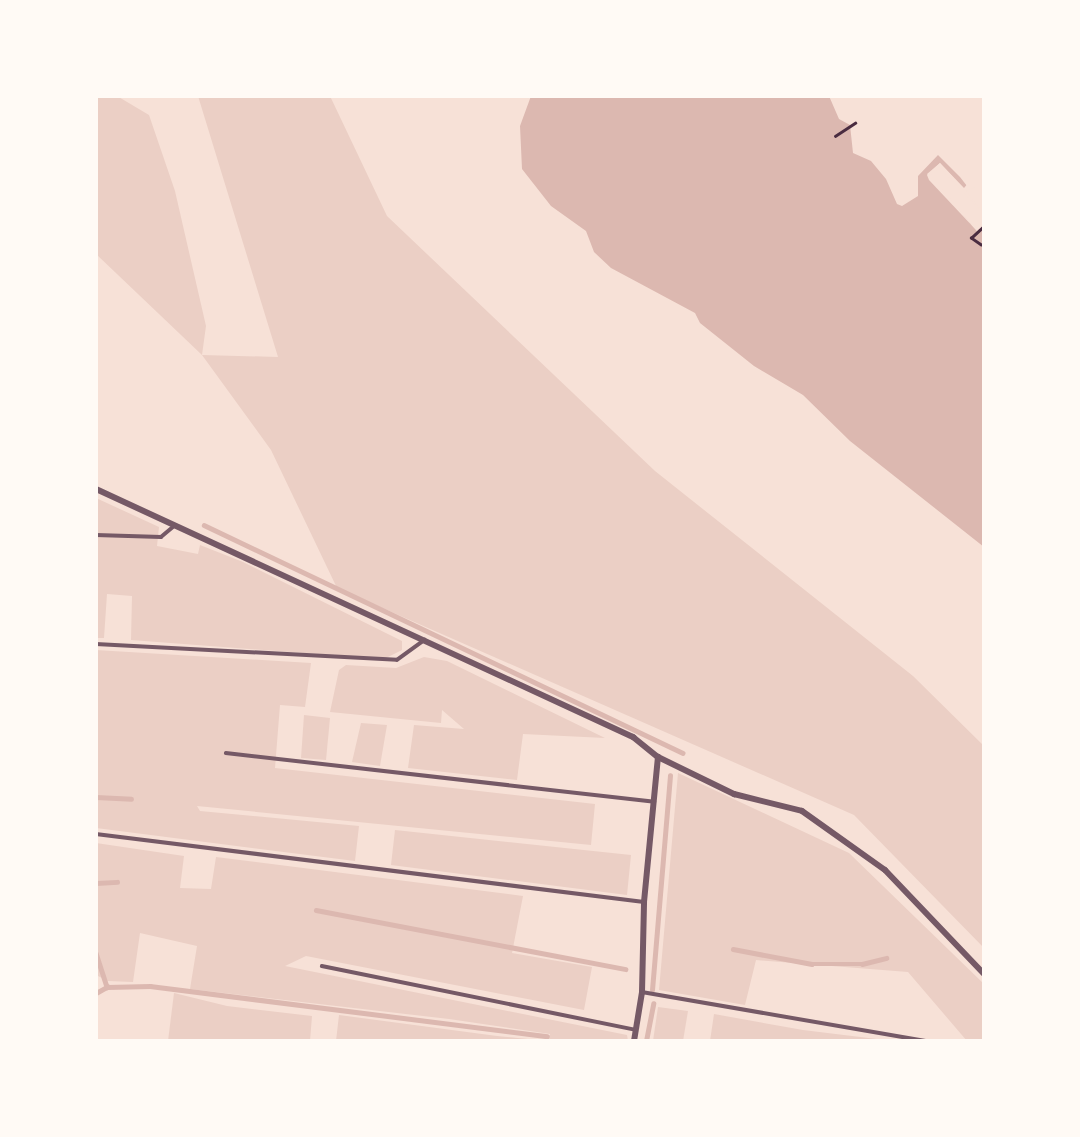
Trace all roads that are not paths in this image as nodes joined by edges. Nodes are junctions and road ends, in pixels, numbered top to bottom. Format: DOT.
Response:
graph roads {
  1 [pos="96,489"];
  2 [pos="174,527"];
  3 [pos="96,535"];
  4 [pos="427,639"];
  5 [pos="96,643"];
  6 [pos="226,753"];
  7 [pos="658,757"];
  8 [pos="656,802"];
  9 [pos="96,834"];
  10 [pos="644,902"];
  11 [pos="322,965"];
  12 [pos="984,974"];
  13 [pos="642,992"];
  14 [pos="636,1030"];
  15 [pos="634,1041"];
  16 [pos="926,1041"];
  1 -- 2 [label="street"];
  2 -- 3 [label="lane"];
  2 -- 4 [label="street"];
  4 -- 5 [label="lane"];
  4 -- 7 [label="street"];
  6 -- 8 [label="lane"];
  7 -- 8 [label="street"];
  7 -- 12 [label="street"];
  8 -- 10 [label="street"];
  9 -- 10 [label="lane"];
  10 -- 13 [label="street"];
  11 -- 14 [label="lane"];
  13 -- 14 [label="street"];
  13 -- 16 [label="lane"];
  14 -- 15 [label="street"];
}
